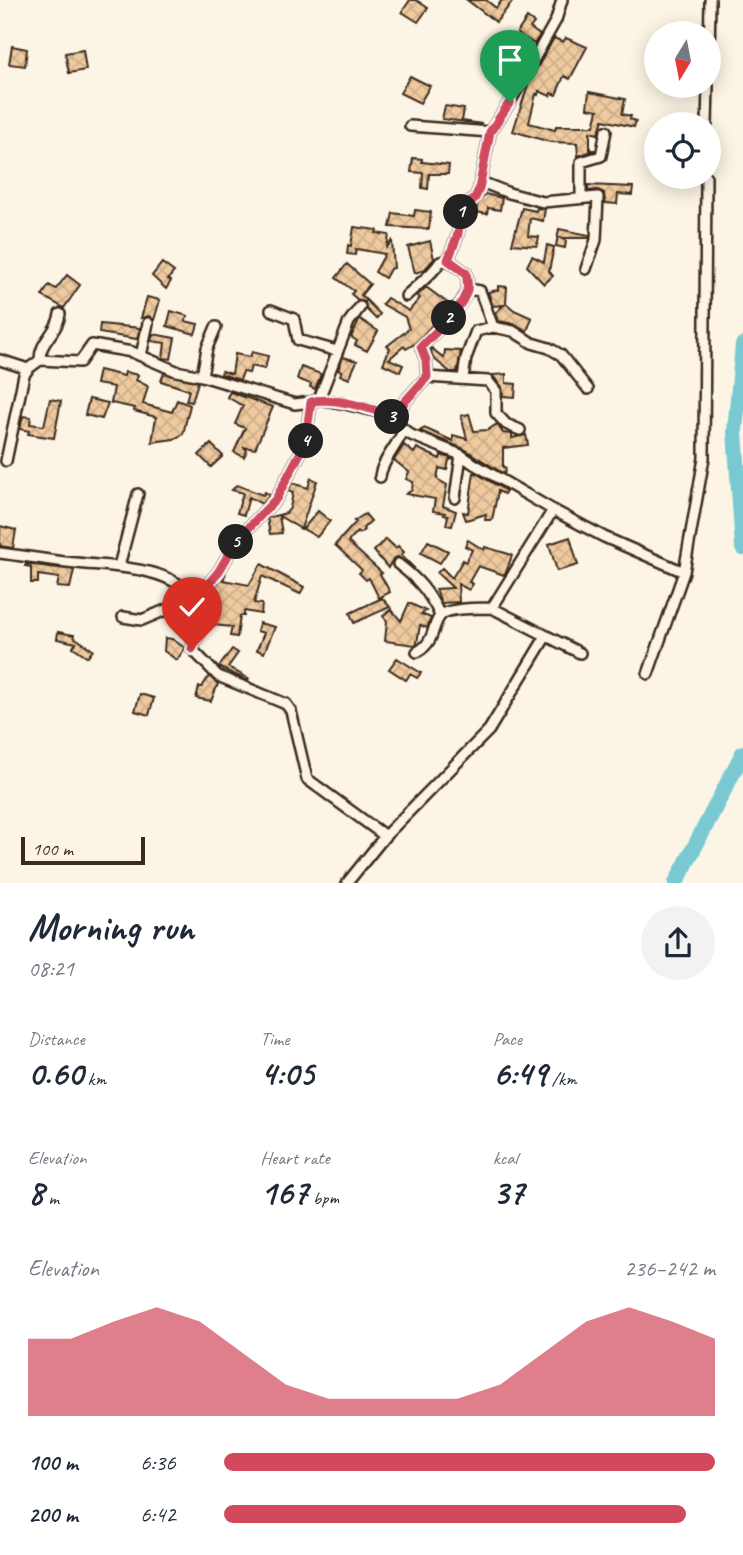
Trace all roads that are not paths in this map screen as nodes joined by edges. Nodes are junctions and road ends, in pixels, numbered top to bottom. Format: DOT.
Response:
graph roads {
  1 [pos="562,0"];
  2 [pos="710,0"];
  3 [pos="710,21"];
  4 [pos="410,126"];
  5 [pos="606,131"];
  6 [pos="490,132"];
  7 [pos="481,182"];
  8 [pos="706,189"];
  9 [pos="581,198"];
  10 [pos="448,260"];
  11 [pos="586,269"];
  12 [pos="468,289"];
  13 [pos="406,296"];
  14 [pos="360,307"];
  15 [pos="271,310"];
  16 [pos="60,314"];
  17 [pos="148,323"];
  18 [pos="216,327"];
  19 [pos="493,327"];
  20 [pos="337,351"];
  21 [pos="141,356"];
  22 [pos="0,360"];
  23 [pos="40,360"];
  24 [pos="28,369"];
  25 [pos="202,376"];
  26 [pos="427,377"];
  27 [pos="463,378"];
  28 [pos="589,389"];
  29 [pos="315,400"];
  30 [pos="391,417"];
  31 [pos="404,429"];
  32 [pos="520,430"];
  33 [pos="461,454"];
  34 [pos="6,461"];
  35 [pos="380,477"];
  36 [pos="138,494"];
  37 [pos="455,498"];
  38 [pos="553,510"];
  39 [pos="0,553"];
  40 [pos="398,564"];
  41 [pos="119,566"];
  42 [pos="684,572"];
  43 [pos="194,598"];
  44 [pos="492,608"];
  45 [pos="440,615"];
  46 [pos="123,617"];
  47 [pos="546,636"];
  48 [pos="417,653"];
  49 [pos="580,653"];
  50 [pos="648,674"];
  51 [pos="385,836"];
  52 [pos="347,883"];
  1 -- 6 [label="street"];
  2 -- 3 [label="street"];
  4 -- 6 [label="street"];
  5 -- 9 [label="street"];
  6 -- 7 [label="street"];
  7 -- 9 [label="street"];
  7 -- 10 [label="street"];
  8 -- 42 [label="street"];
  9 -- 11 [label="street"];
  10 -- 12 [label="street"];
  10 -- 13 [label="street"];
  12 -- 19 [label="street"];
  12 -- 26 [label="street"];
  14 -- 20 [label="street"];
  15 -- 20 [label="street"];
  16 -- 23 [label="street"];
  17 -- 21 [label="street"];
  18 -- 25 [label="street"];
  19 -- 27 [label="street"];
  19 -- 28 [label="street"];
  20 -- 29 [label="street"];
  21 -- 23 [label="street"];
  21 -- 25 [label="street"];
  22 -- 24 [label="street"];
  23 -- 24 [label="street"];
  24 -- 34 [label="street"];
  25 -- 29 [label="street"];
  26 -- 27 [label="street"];
  26 -- 30 [label="street"];
  27 -- 32 [label="street"];
  29 -- 30 [label="street"];
  29 -- 43 [label="street"];
  30 -- 31 [label="street"];
  31 -- 33 [label="street"];
  31 -- 35 [label="street"];
  33 -- 37 [label="street"];
  33 -- 38 [label="street"];
  36 -- 41 [label="street"];
  38 -- 42 [label="street"];
  38 -- 44 [label="street"];
  39 -- 41 [label="street"];
  40 -- 45 [label="street"];
  41 -- 43 [label="street"];
  42 -- 50 [label="street"];
  43 -- 46 [label="street"];
  43 -- 51 [label="street"];
  44 -- 45 [label="street"];
  44 -- 47 [label="street"];
  45 -- 48 [label="street"];
  47 -- 49 [label="street"];
  47 -- 51 [label="street"];
  51 -- 52 [label="street"];
}
